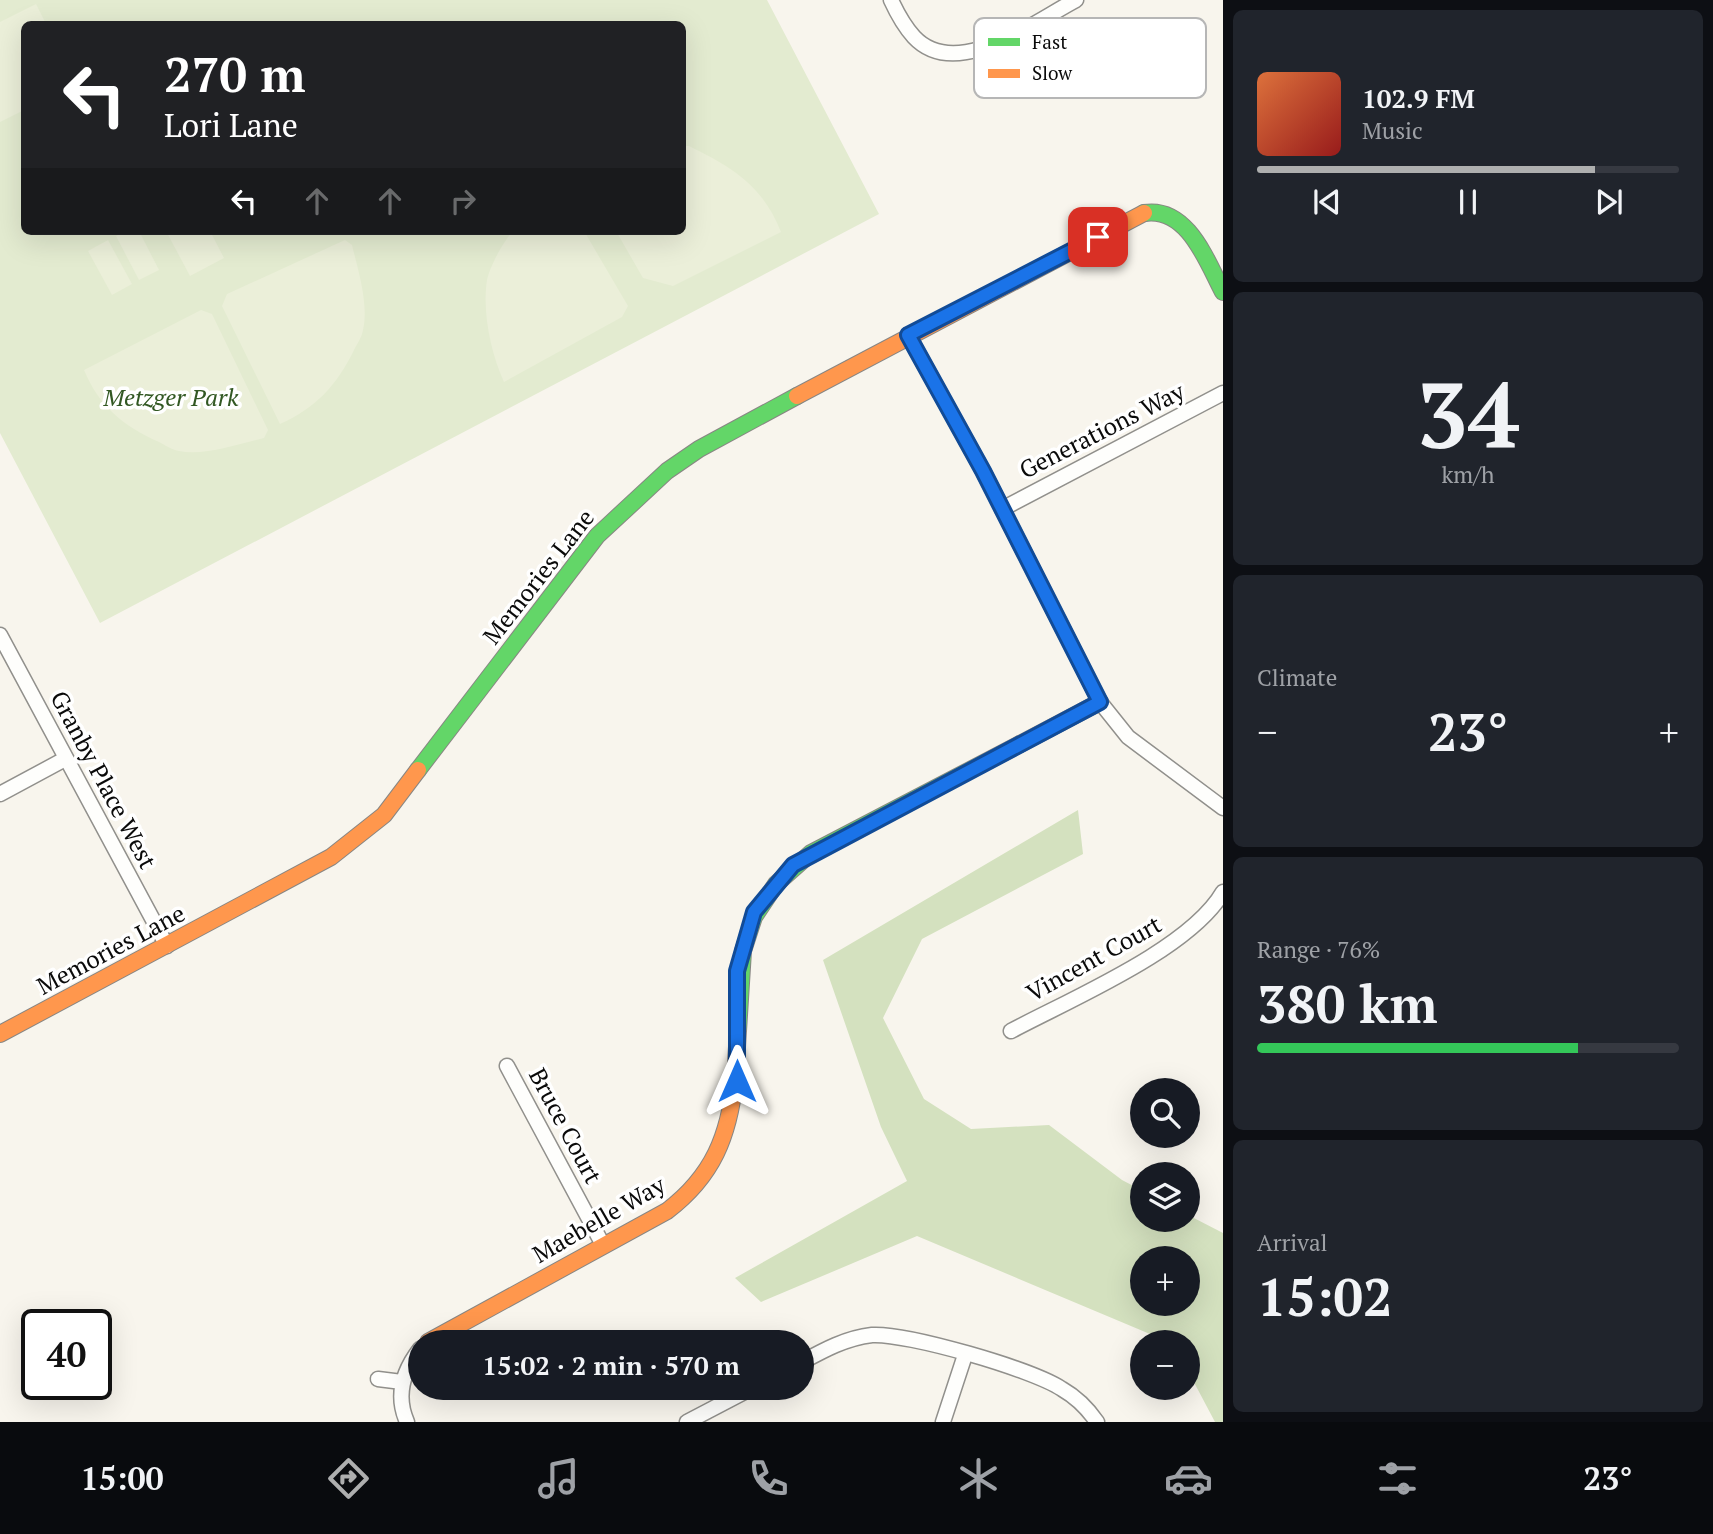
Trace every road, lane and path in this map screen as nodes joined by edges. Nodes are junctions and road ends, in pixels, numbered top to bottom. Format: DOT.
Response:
graph roads {
  1 [pos="891,0"];
  2 [pos="1076,0"];
  3 [pos="1042,18"];
  4 [pos="974,51"];
  5 [pos="1223,292"];
  6 [pos="908,335"];
  7 [pos="1223,393"];
  8 [pos="1002,509"];
  9 [pos="0,635"];
  10 [pos="1100,702"];
  11 [pos="65,760"];
  12 [pos="0,794"];
  13 [pos="1223,808"];
  14 [pos="1223,892"];
  15 [pos="167,946"];
  16 [pos="1011,1031"];
  17 [pos="0,1034"];
  18 [pos="507,1066"];
  19 [pos="603,1245"];
  20 [pos="450,1330"];
  21 [pos="965,1354"];
  22 [pos="814,1355"];
  23 [pos="408,1365"];
  24 [pos="378,1379"];
  25 [pos="402,1382"];
  26 [pos="729,1400"];
  27 [pos="407,1422"];
  28 [pos="687,1422"];
  29 [pos="943,1422"];
  30 [pos="1097,1422"];
  1 -- 4 [label="street"];
  2 -- 3 [label="street"];
  5 -- 6 [label="street, Memories Lane"];
  6 -- 8 [label="street"];
  6 -- 15 [label="street, Memories Lane"];
  7 -- 8 [label="street, Generations Way"];
  8 -- 10 [label="street"];
  9 -- 11 [label="street, Granby Place West"];
  10 -- 13 [label="street"];
  10 -- 19 [label="street, Maebelle Way"];
  11 -- 12 [label="street"];
  11 -- 15 [label="street, Granby Place West"];
  14 -- 16 [label="street, Vincent Court"];
  15 -- 17 [label="street, Memories Lane"];
  18 -- 19 [label="street, Bruce Court"];
  19 -- 20 [label="street, Maebelle Way"];
  21 -- 22 [label="street"];
  21 -- 29 [label="street"];
  21 -- 30 [label="street"];
  23 -- 25 [label="street"];
  24 -- 25 [label="street"];
  25 -- 27 [label="street"];
  26 -- 28 [label="street"];
}
